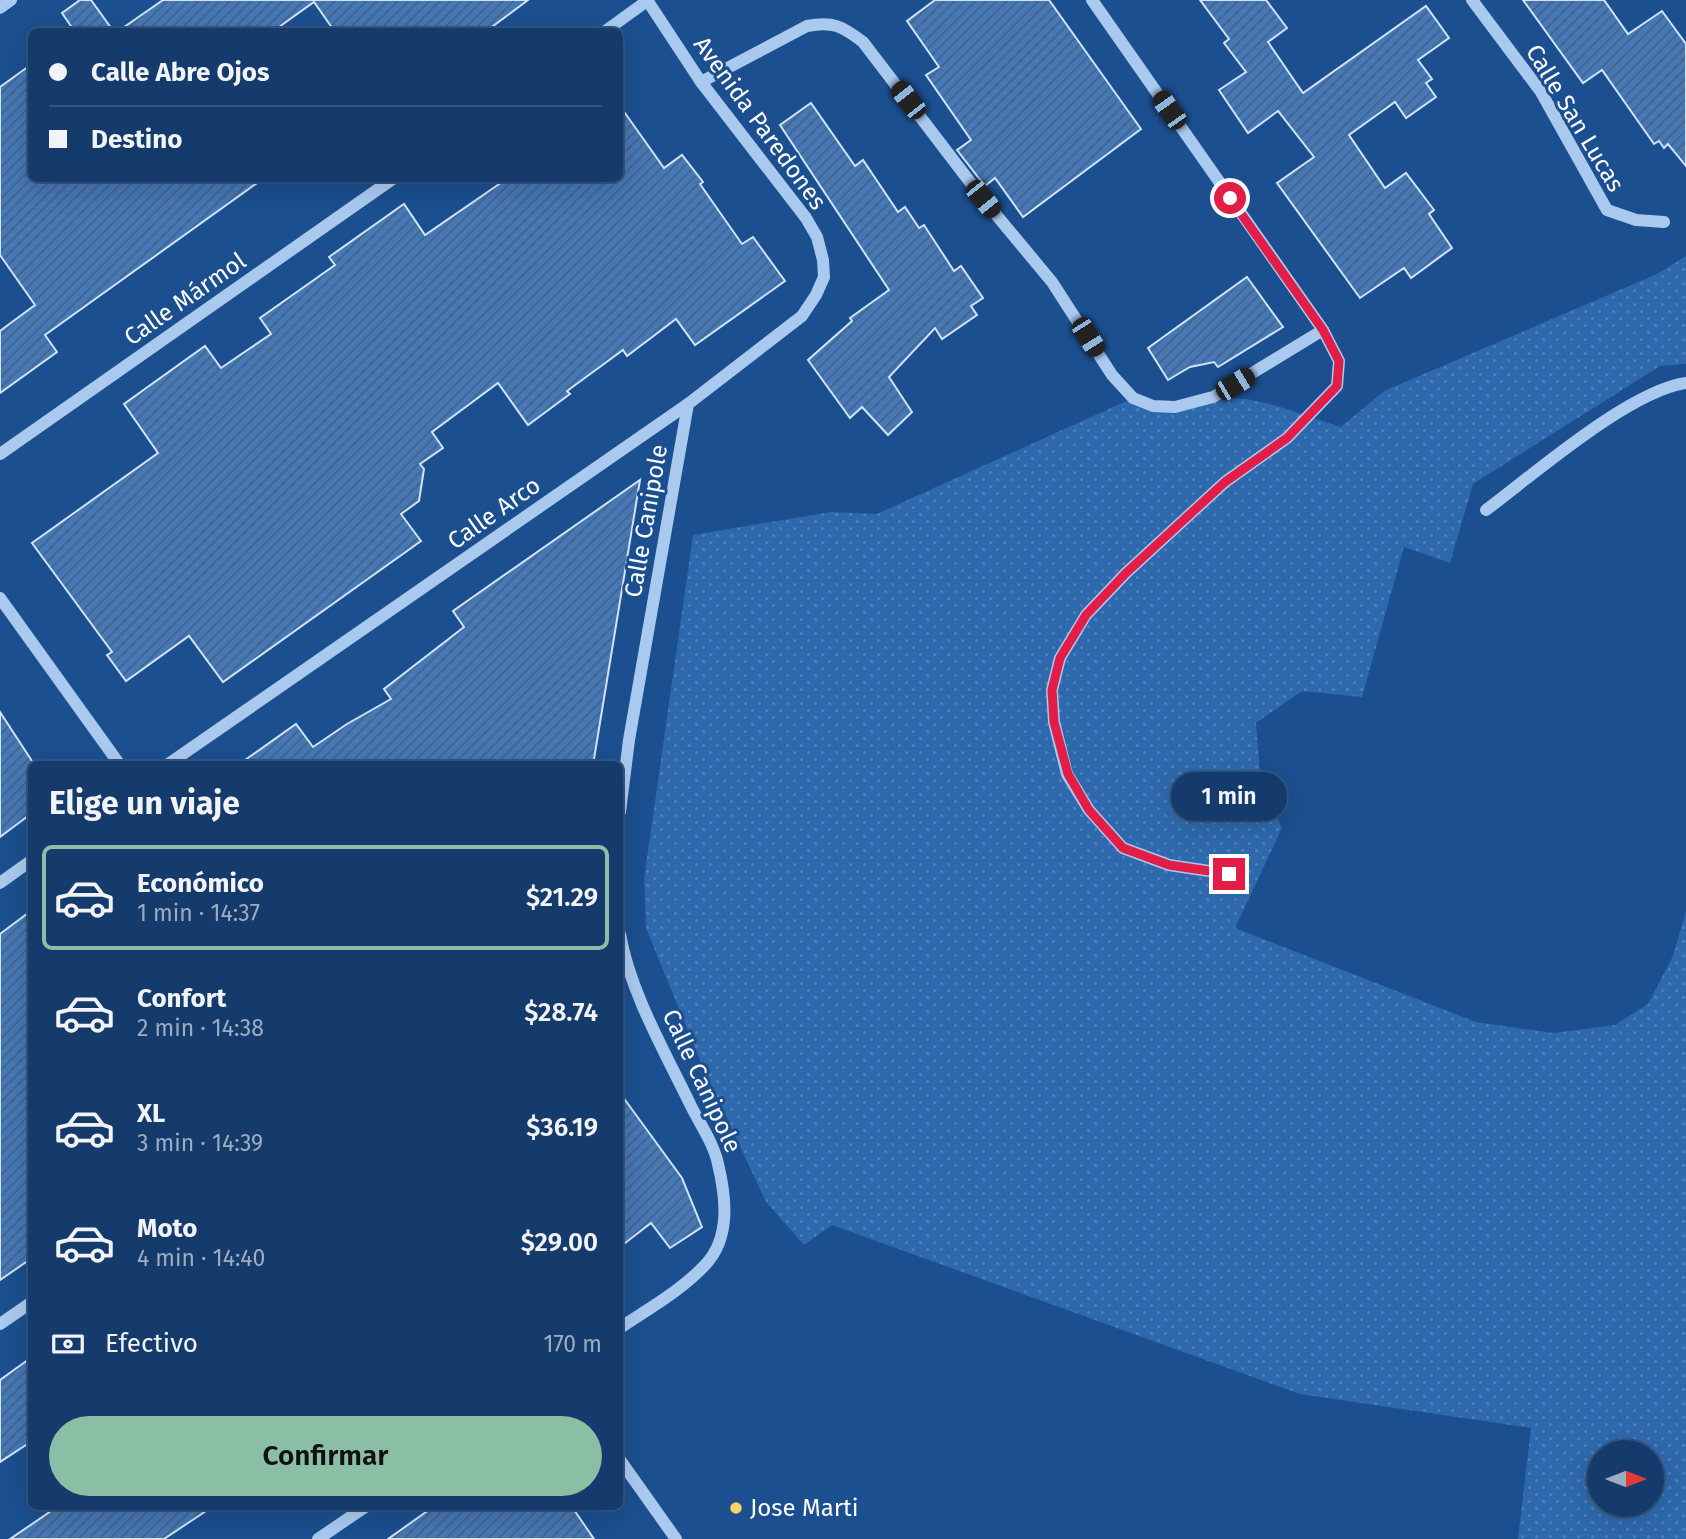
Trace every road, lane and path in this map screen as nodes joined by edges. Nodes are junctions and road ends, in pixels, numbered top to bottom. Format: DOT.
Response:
graph roads {
  1 [pos="11,0"];
  2 [pos="1092,0"];
  3 [pos="1472,0"];
  4 [pos="647,1"];
  5 [pos="0,8"];
  6 [pos="610,28"];
  7 [pos="701,82"];
  8 [pos="388,182"];
  9 [pos="1664,222"];
  10 [pos="824,277"];
  11 [pos="1323,330"];
  12 [pos="1686,383"];
  13 [pos="688,404"];
  14 [pos="0,454"];
  15 [pos="1486,510"];
  16 [pos="0,598"];
  17 [pos="117,761"];
  18 [pos="173,761"];
  19 [pos="623,788"];
  20 [pos="28,863"];
  21 [pos="1229,874"];
  22 [pos="0,883"];
  23 [pos="623,951"];
  24 [pos="28,1305"];
  25 [pos="0,1324"];
  26 [pos="623,1326"];
  27 [pos="623,1464"];
  28 [pos="361,1510"];
  29 [pos="318,1539"];
  30 [pos="676,1539"];
  1 -- 5 [label="street"];
  2 -- 11 [label="street"];
  3 -- 9 [label="street, Calle San Lucas"];
  4 -- 6 [label="street"];
  4 -- 7 [label="street, Avenida Paredones"];
  7 -- 10 [label="street, Avenida Paredones"];
  7 -- 11 [label="street"];
  8 -- 14 [label="street, Calle Mármol"];
  10 -- 13 [label="street, Calle Arco"];
  11 -- 21 [label="street"];
  12 -- 15 [label="street"];
  13 -- 18 [label="street, Calle Arco"];
  13 -- 19 [label="street, Calle Canipole"];
  16 -- 17 [label="street"];
  20 -- 22 [label="street"];
  23 -- 26 [label="street, Calle Canipole"];
  24 -- 25 [label="street"];
  27 -- 30 [label="street"];
  28 -- 29 [label="street"];
}
